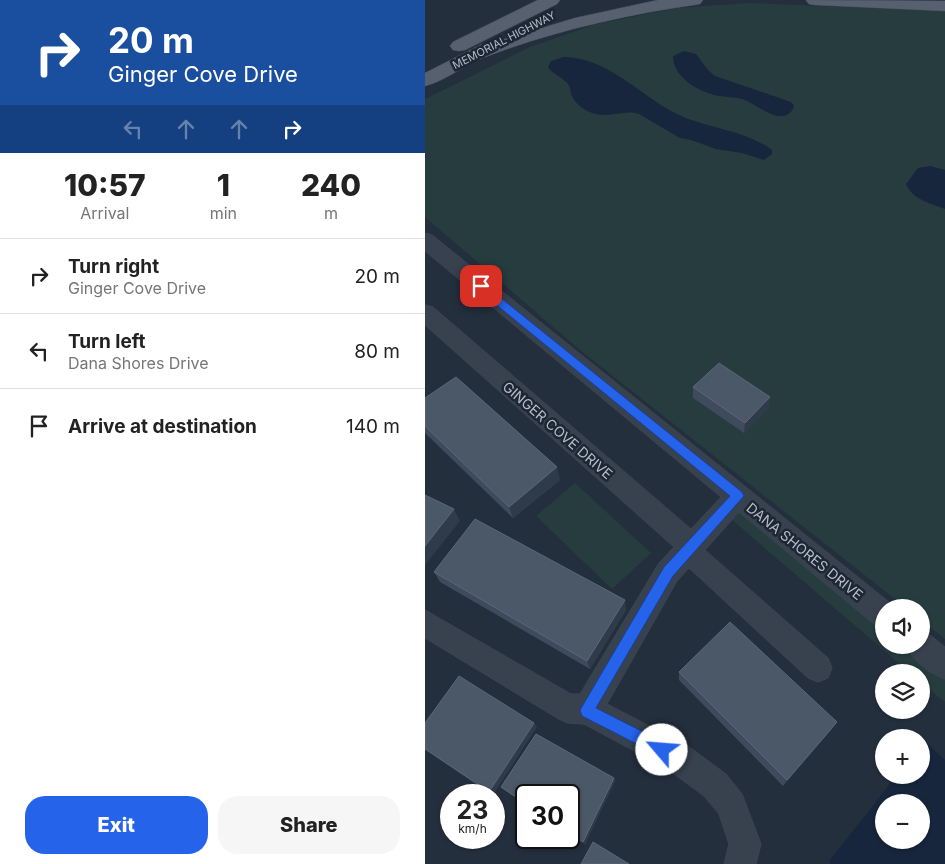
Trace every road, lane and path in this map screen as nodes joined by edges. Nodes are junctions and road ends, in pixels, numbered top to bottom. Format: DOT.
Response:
graph roads {
  1 [pos="694,0"];
  2 [pos="815,0"];
  3 [pos="559,4"];
  4 [pos="945,6"];
  5 [pos="472,56"];
  6 [pos="425,63"];
  7 [pos="425,80"];
  8 [pos="429,248"];
  9 [pos="425,313"];
  10 [pos="738,496"];
  11 [pos="690,549"];
  12 [pos="875,608"];
  13 [pos="425,623"];
  14 [pos="930,653"];
  15 [pos="945,665"];
  16 [pos="818,668"];
  17 [pos="587,710"];
  18 [pos="740,864"];
  1 -- 5 [label="main road"];
  2 -- 4 [label="main road"];
  3 -- 5 [label="main road, MEMORIAL HIGHWAY"];
  3 -- 6 [label="main road, MEMORIAL HIGHWAY"];
  5 -- 7 [label="main road, MEMORIAL HIGHWAY"];
  8 -- 10 [label="street, DANA SHORES DRIVE"];
  9 -- 11 [label="street, GINGER COVE DRIVE"];
  10 -- 11 [label="street"];
  10 -- 12 [label="street, DANA SHORES DRIVE"];
  11 -- 16 [label="street, GINGER COVE DRIVE"];
  11 -- 17 [label="street"];
  13 -- 17 [label="street"];
  14 -- 15 [label="street"];
  17 -- 18 [label="street"];
}
